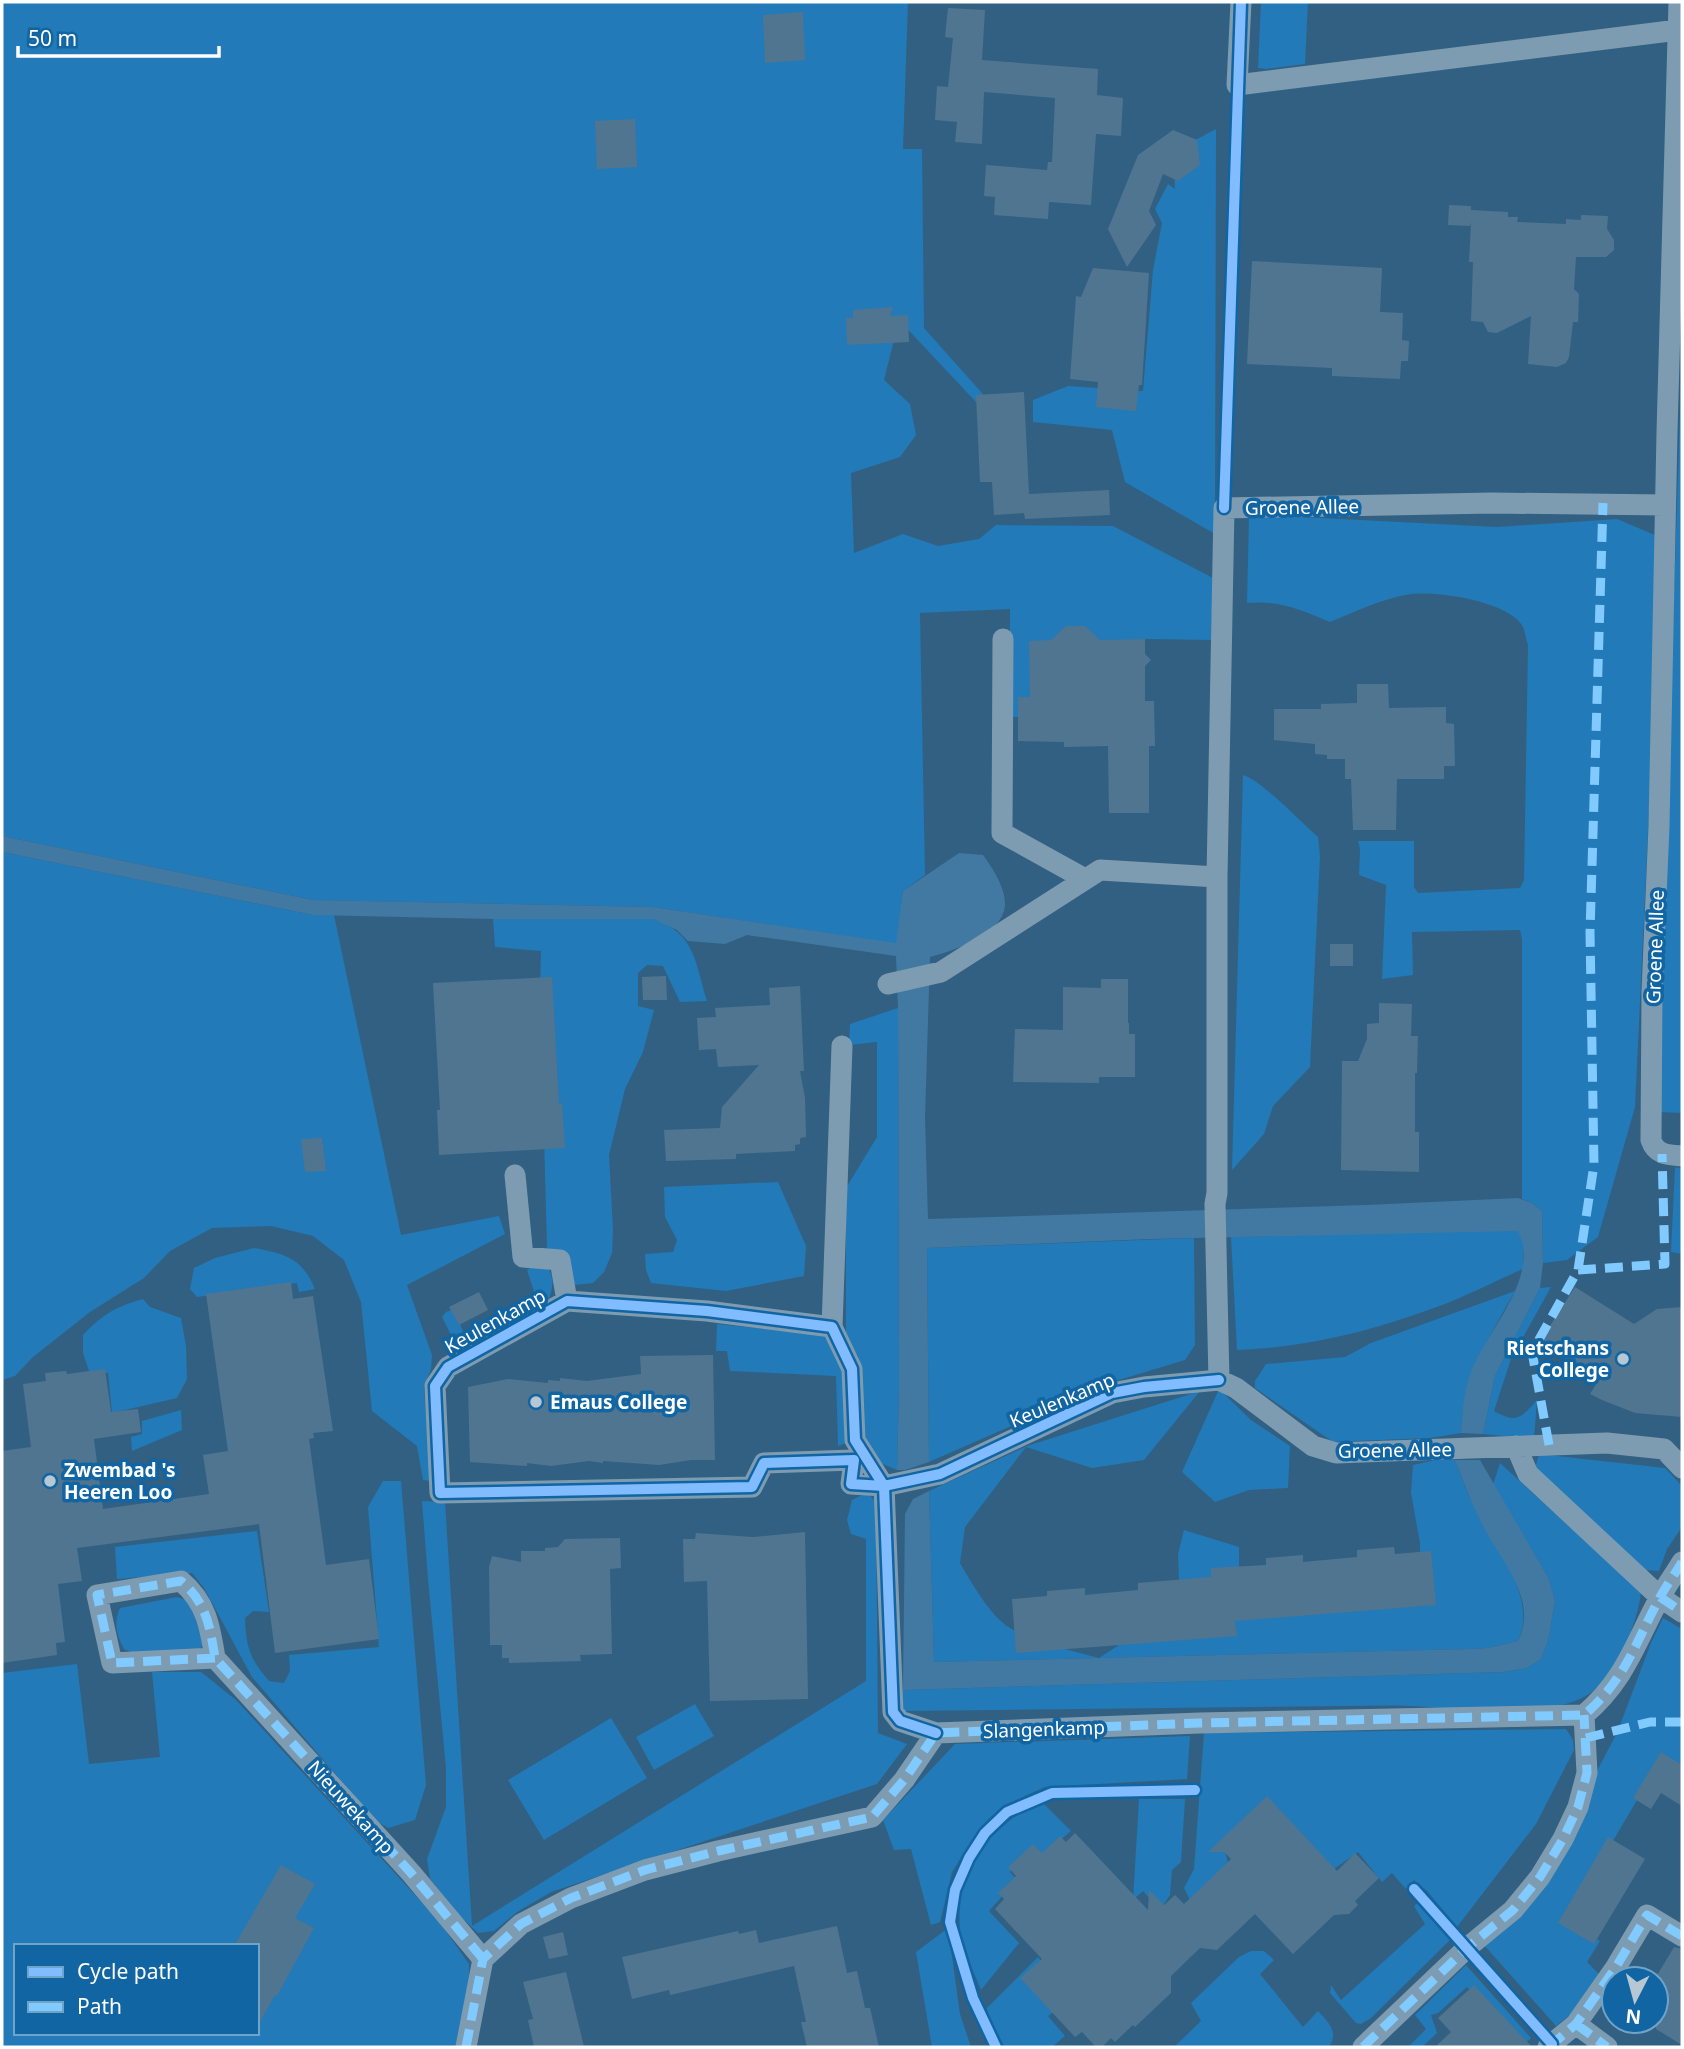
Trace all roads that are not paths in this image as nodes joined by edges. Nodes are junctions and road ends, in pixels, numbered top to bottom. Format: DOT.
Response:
graph roads {
  1 [pos="1241,2"];
  2 [pos="1679,2"];
  3 [pos="1678,30"];
  4 [pos="1665,505"];
  5 [pos="1003,639"];
  6 [pos="1217,877"];
  7 [pos="1085,879"];
  8 [pos="888,984"];
  9 [pos="842,1046"];
  10 [pos="1682,1156"];
  11 [pos="515,1175"];
  12 [pos="567,1301"];
  13 [pos="832,1326"];
  14 [pos="1219,1380"];
  15 [pos="1516,1447"];
  16 [pos="1682,1468"];
  17 [pos="884,1486"];
  18 [pos="1682,1562"];
  19 [pos="1660,1597"];
  20 [pos="1682,1612"];
  21 [pos="215,1658"];
  22 [pos="1584,1715"];
  23 [pos="936,1734"];
  24 [pos="1682,1937"];
  25 [pos="483,1959"];
  26 [pos="1576,2024"];
  27 [pos="466,2047"];
  28 [pos="1363,2047"];
  29 [pos="1548,2047"];
  30 [pos="1607,2047"];
  1 -- 3 [label="street"];
  2 -- 3 [label="street, Groene Allee"];
  3 -- 4 [label="street, Groene Allee"];
  4 -- 6 [label="street, Groene Allee"];
  4 -- 10 [label="street, Groene Allee"];
  5 -- 7 [label="street"];
  6 -- 7 [label="street"];
  6 -- 14 [label="street, Groene Allee"];
  7 -- 8 [label="street"];
  9 -- 13 [label="street"];
  11 -- 12 [label="street, Keulenkamp"];
  12 -- 13 [label="street, Keulenkamp"];
  12 -- 17 [label="street, Keulenkamp"];
  13 -- 17 [label="street"];
  14 -- 15 [label="street, Groene Allee"];
  14 -- 17 [label="street, Keulenkamp"];
  15 -- 16 [label="street, Groene Allee"];
  15 -- 19 [label="street"];
  17 -- 23 [label="street"];
  18 -- 19 [label="street"];
  19 -- 20 [label="street"];
  19 -- 22 [label="street"];
  21 -- 21 [label="street"];
  21 -- 25 [label="street, Nieuwekamp"];
  22 -- 23 [label="street, Slangenkamp"];
  22 -- 28 [label="street"];
  23 -- 25 [label="street"];
  24 -- 26 [label="street"];
  25 -- 27 [label="street"];
  26 -- 29 [label="street"];
  26 -- 30 [label="street"];
}
